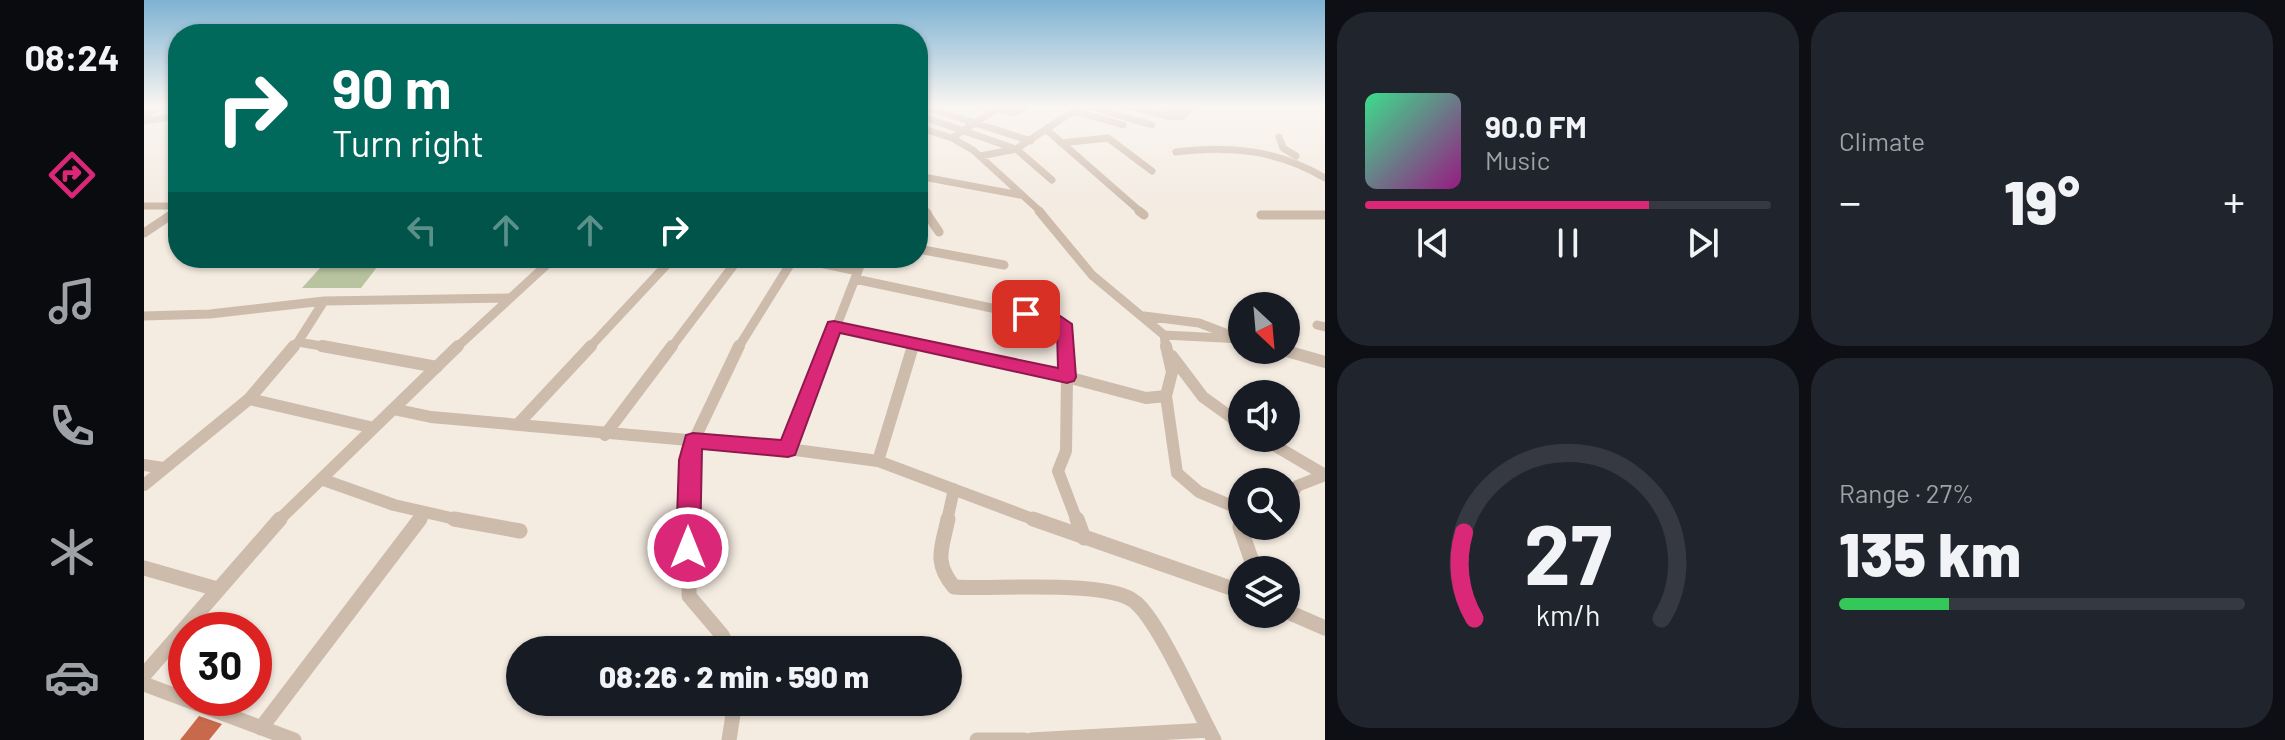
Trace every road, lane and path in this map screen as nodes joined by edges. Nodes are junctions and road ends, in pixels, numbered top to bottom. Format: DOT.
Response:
graph roads {
  1 [pos="956,141"];
  2 [pos="992,141"];
  3 [pos="1031,141"];
  4 [pos="1058,141"];
  5 [pos="1084,141"];
  6 [pos="1111,141"];
  7 [pos="1061,143"];
  8 [pos="1244,148"];
  9 [pos="1016,149"];
  10 [pos="1176,152"];
  11 [pos="980,156"];
  12 [pos="1152,171"];
  13 [pos="1324,176"];
  14 [pos="928,178"];
  15 [pos="1052,180"];
  16 [pos="1021,195"];
  17 [pos="144,206"];
  18 [pos="168,207"];
  19 [pos="928,214"];
  20 [pos="168,215"];
  21 [pos="1144,215"];
  22 [pos="1261,215"];
  23 [pos="1325,215"];
  24 [pos="939,232"];
  25 [pos="144,233"];
  26 [pos="928,251"];
  27 [pos="1004,265"];
  28 [pos="542,268"];
  29 [pos="664,268"];
  30 [pos="731,268"];
  31 [pos="789,268"];
  32 [pos="831,268"];
  33 [pos="859,268"];
  34 [pos="856,275"];
  35 [pos="508,298"];
  36 [pos="324,301"];
  37 [pos="144,316"];
  38 [pos="1144,316"];
  39 [pos="834,326"];
  40 [pos="1228,334"];
  41 [pos="1164,335"];
  42 [pos="1228,338"];
  43 [pos="298,342"];
  44 [pos="913,345"];
  45 [pos="1167,350"];
  46 [pos="1300,355"];
  47 [pos="1325,362"];
  48 [pos="437,367"];
  49 [pos="1067,377"];
  50 [pos="1166,396"];
  51 [pos="249,399"];
  52 [pos="393,409"];
  53 [pos="1228,415"];
  54 [pos="519,423"];
  55 [pos="374,428"];
  56 [pos="605,435"];
  57 [pos="693,441"];
  58 [pos="788,449"];
  59 [pos="1286,452"];
  60 [pos="878,461"];
  61 [pos="144,465"];
  62 [pos="163,468"];
  63 [pos="321,479"];
  64 [pos="144,485"];
  65 [pos="1300,485"];
  66 [pos="954,489"];
  67 [pos="1228,504"];
  68 [pos="424,514"];
  69 [pos="520,531"];
  70 [pos="1084,538"];
  71 [pos="144,568"];
  72 [pos="1228,587"];
  73 [pos="217,589"];
  74 [pos="1300,617"];
  75 [pos="1325,628"];
  76 [pos="722,636"];
  77 [pos="144,675"];
  78 [pos="144,684"];
  79 [pos="733,716"];
  80 [pos="261,728"];
  81 [pos="1212,735"];
  82 [pos="294,740"];
  83 [pos="729,740"];
  84 [pos="977,740"];
  85 [pos="1024,740"];
  86 [pos="1031,740"];
  1 -- 11 [label="street"];
  2 -- 9 [label="street"];
  3 -- 9 [label="street"];
  4 -- 7 [label="street"];
  5 -- 7 [label="street"];
  6 -- 12 [label="street"];
  7 -- 21 [label="street"];
  8 -- 10 [label="street"];
  8 -- 13 [label="street"];
  8 -- 13 [label="street"];
  9 -- 11 [label="street"];
  9 -- 15 [label="street"];
  11 -- 16 [label="street"];
  14 -- 16 [label="street"];
  16 -- 38 [label="street"];
  17 -- 18 [label="street"];
  19 -- 24 [label="street"];
  20 -- 25 [label="street"];
  22 -- 23 [label="street"];
  26 -- 27 [label="street"];
  28 -- 35 [label="street"];
  29 -- 54 [label="street"];
  30 -- 56 [label="street"];
  31 -- 57 [label="street"];
  32 -- 34 [label="street"];
  33 -- 34 [label="street"];
  34 -- 39 [label="street"];
  34 -- 49 [label="street"];
  35 -- 36 [label="street"];
  35 -- 48 [label="street"];
  36 -- 37 [label="street"];
  36 -- 43 [label="street"];
  38 -- 40 [label="street"];
  38 -- 41 [label="street"];
  39 -- 44 [label="street"];
  39 -- 58 [label="street"];
  41 -- 42 [label="street"];
  41 -- 45 [label="street"];
  43 -- 48 [label="street"];
  43 -- 51 [label="street"];
  44 -- 49 [label="street"];
  44 -- 60 [label="street"];
  45 -- 50 [label="street"];
  45 -- 53 [label="street"];
  46 -- 47 [label="street"];
  48 -- 52 [label="street"];
  49 -- 50 [label="street"];
  49 -- 70 [label="street"];
  50 -- 67 [label="street"];
  51 -- 55 [label="street"];
  51 -- 62 [label="street"];
  52 -- 54 [label="street"];
  52 -- 55 [label="street"];
  54 -- 56 [label="street"];
  55 -- 63 [label="street"];
  56 -- 57 [label="street"];
  57 -- 58 [label="street"];
  57 -- 76 [label="street"];
  58 -- 60 [label="street"];
  59 -- 65 [label="street"];
  60 -- 66 [label="street"];
  61 -- 62 [label="street"];
  62 -- 64 [label="street"];
  63 -- 68 [label="street"];
  63 -- 73 [label="street"];
  66 -- 70 [label="street"];
  66 -- 81 [label="street"];
  68 -- 69 [label="street"];
  68 -- 80 [label="street"];
  70 -- 72 [label="street"];
  71 -- 73 [label="street"];
  73 -- 77 [label="street"];
  74 -- 75 [label="street"];
  78 -- 80 [label="street"];
  79 -- 83 [label="street"];
  80 -- 82 [label="street"];
  81 -- 86 [label="street"];
  84 -- 85 [label="street"];
}
